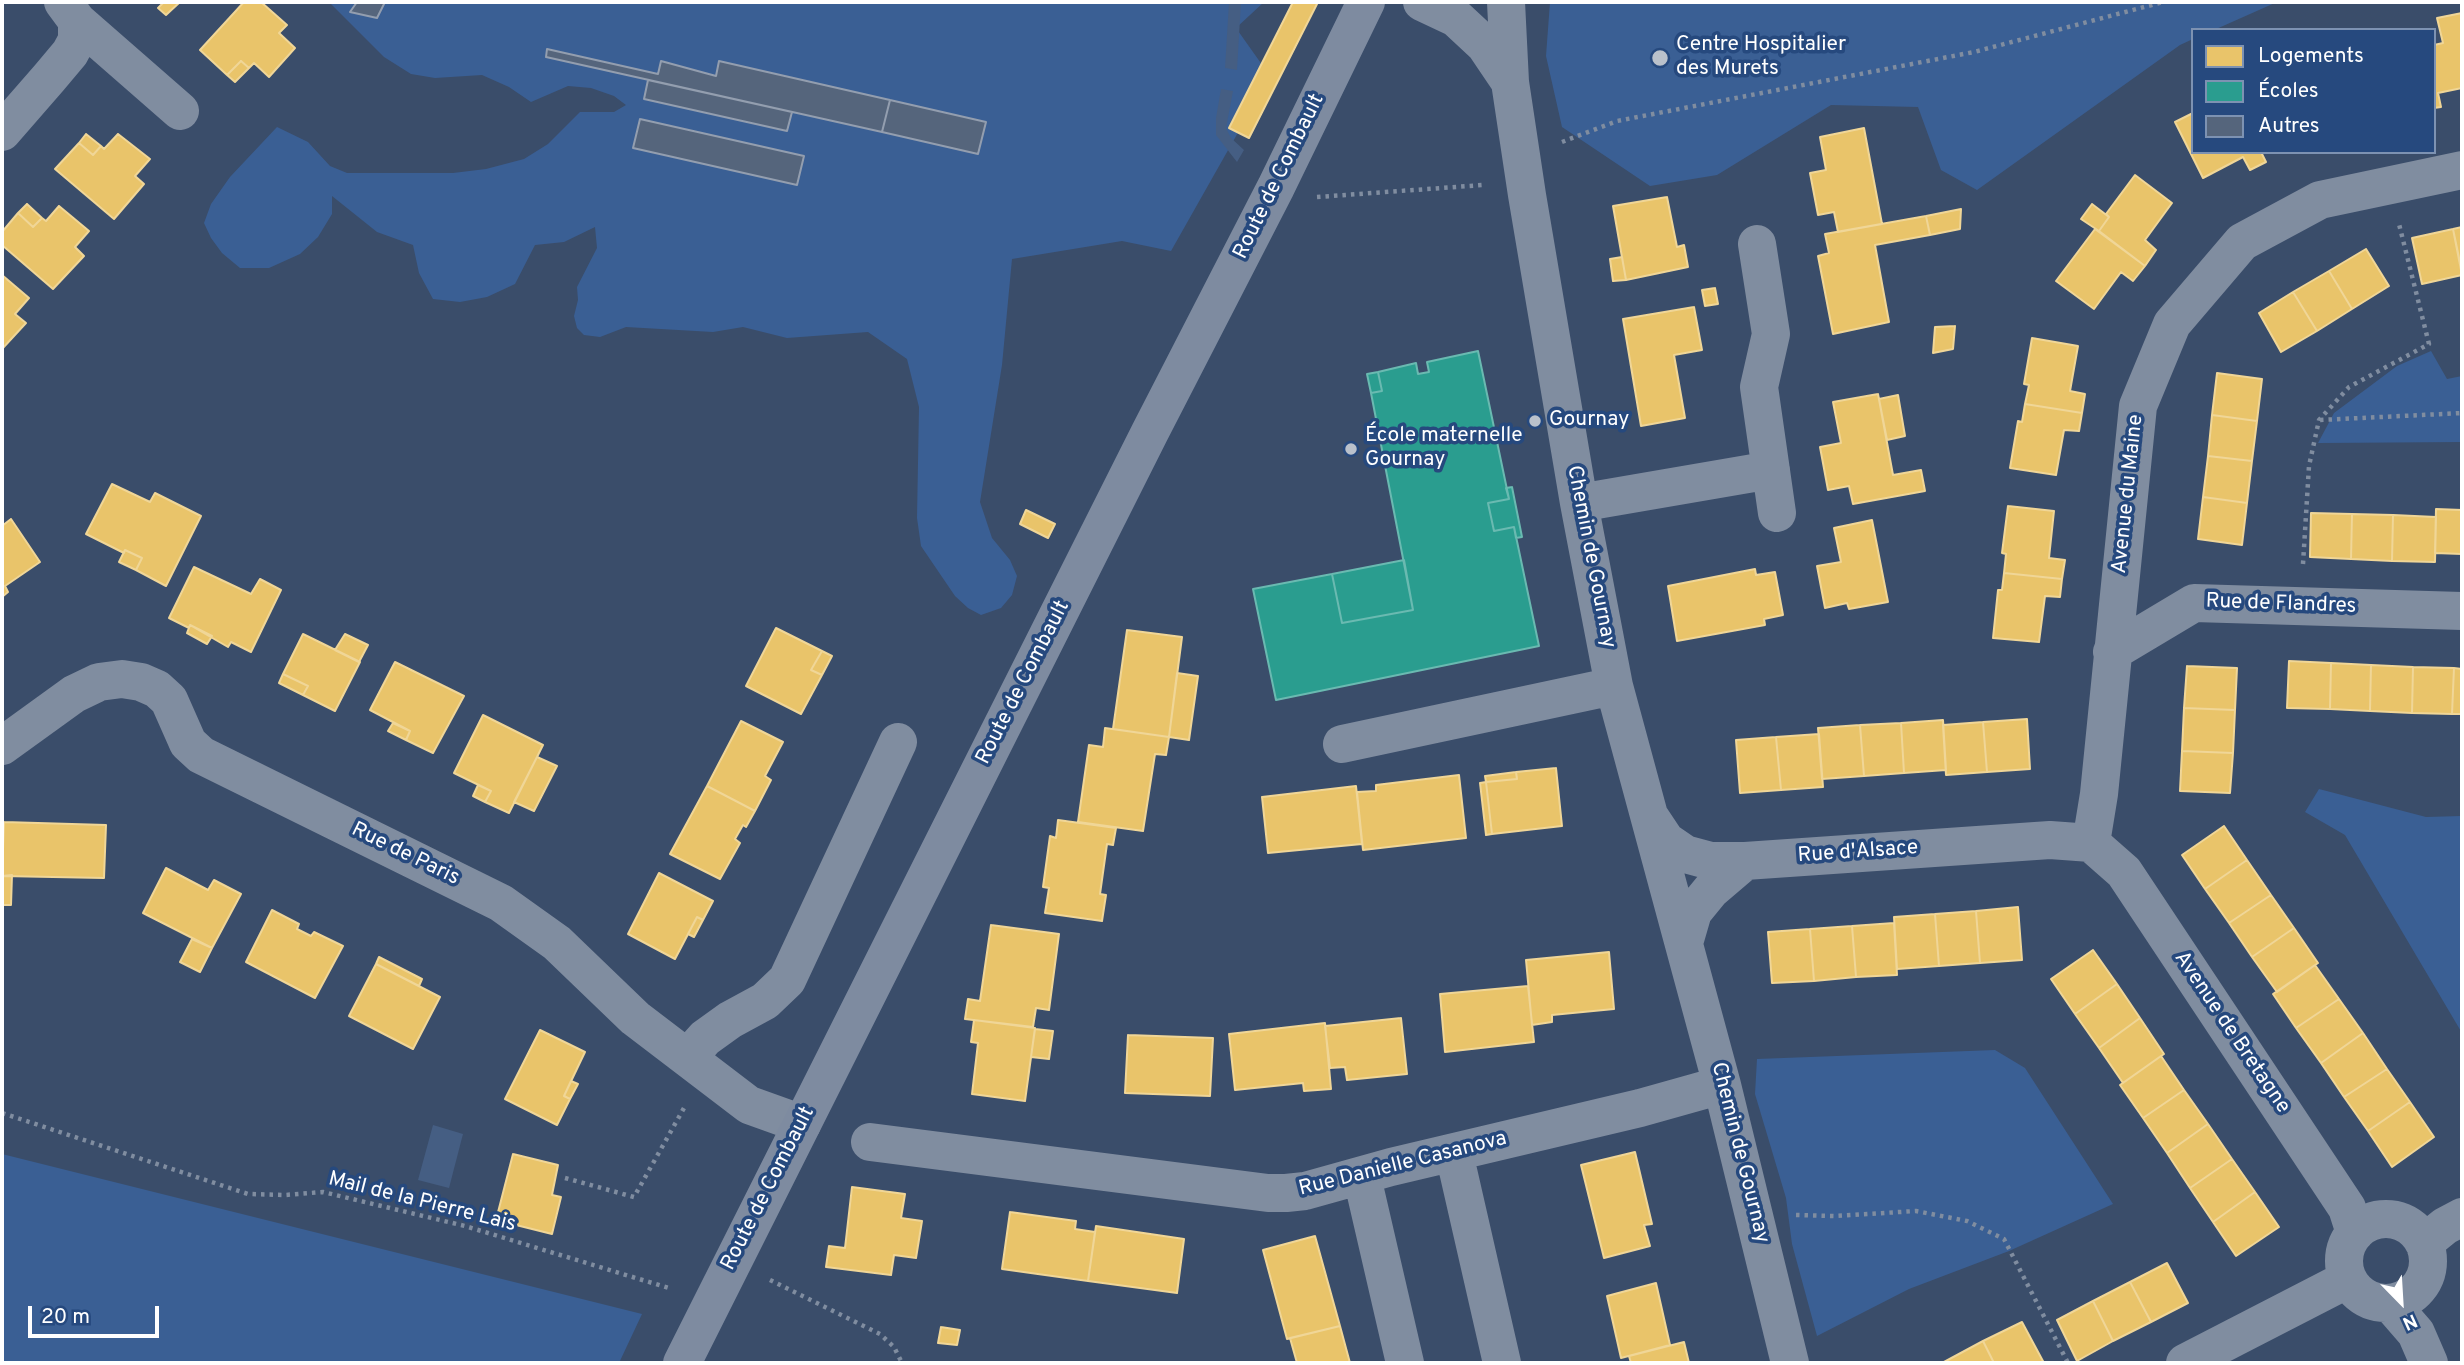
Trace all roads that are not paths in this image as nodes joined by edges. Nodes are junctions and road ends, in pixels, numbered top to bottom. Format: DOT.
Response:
graph roads {
  1 [pos="1366,2"];
  2 [pos="1422,2"];
  3 [pos="1504,5"];
  4 [pos="70,11"];
  5 [pos="1510,82"];
  6 [pos="180,111"];
  7 [pos="2,132"];
  8 [pos="2462,170"];
  9 [pos="1756,244"];
  10 [pos="1771,470"];
  11 [pos="1578,503"];
  12 [pos="1777,513"];
  13 [pos="2462,611"];
  14 [pos="2112,652"];
  15 [pos="1614,686"];
  16 [pos="898,742"];
  17 [pos="1342,744"];
  18 [pos="2,746"];
  19 [pos="1646,810"];
  20 [pos="2091,843"];
  21 [pos="1745,861"];
  22 [pos="1684,943"];
  23 [pos="697,1064"];
  24 [pos="1722,1085"];
  25 [pos="802,1124"];
  26 [pos="870,1142"];
  27 [pos="1454,1153"];
  28 [pos="1362,1177"];
  29 [pos="2462,1217"];
  30 [pos="2355,1233"];
  31 [pos="2424,1243"];
  32 [pos="2348,1279"];
  33 [pos="2390,1303"];
  34 [pos="682,1363"];
  35 [pos="1405,1363"];
  36 [pos="1502,1363"];
  37 [pos="1790,1363"];
  38 [pos="2185,1363"];
  39 [pos="2429,1363"];
  1 -- 25 [label="main road, Route de Combault"];
  2 -- 5 [label="street, Chemin de Gournay"];
  3 -- 5 [label="street, Chemin de Gournay"];
  4 -- 6 [label="street"];
  4 -- 7 [label="street"];
  5 -- 11 [label="street, Chemin de Gournay"];
  8 -- 14 [label="street, Avenue du Maine"];
  9 -- 10 [label="street"];
  10 -- 11 [label="street"];
  10 -- 12 [label="street"];
  11 -- 15 [label="street, Chemin de Gournay"];
  13 -- 14 [label="street, Rue de Flandres"];
  14 -- 20 [label="street, Avenue du Maine"];
  15 -- 17 [label="street"];
  15 -- 19 [label="street, Chemin de Gournay"];
  16 -- 23 [label="street"];
  18 -- 23 [label="street, Rue de Paris"];
  19 -- 21 [label="street, Rue d'Alsace"];
  19 -- 22 [label="street, Chemin de Gournay"];
  20 -- 21 [label="street, Rue d'Alsace"];
  20 -- 30 [label="street, Avenue de Bretagne"];
  21 -- 22 [label="street"];
  22 -- 24 [label="street, Chemin de Gournay"];
  23 -- 25 [label="street, Rue de Paris"];
  24 -- 27 [label="street, Rue Danielle Casanova"];
  24 -- 37 [label="street, Chemin de Gournay"];
  25 -- 34 [label="main road, Route de Combault"];
  26 -- 28 [label="street, Rue Danielle Casanova"];
  27 -- 28 [label="street, Rue Danielle Casanova"];
  27 -- 36 [label="street"];
  28 -- 35 [label="street"];
  29 -- 31 [label="street"];
  30 -- 31 [label="street"];
  30 -- 32 [label="street"];
  31 -- 33 [label="street"];
  32 -- 33 [label="street"];
  32 -- 38 [label="street"];
  33 -- 39 [label="street"];
}
